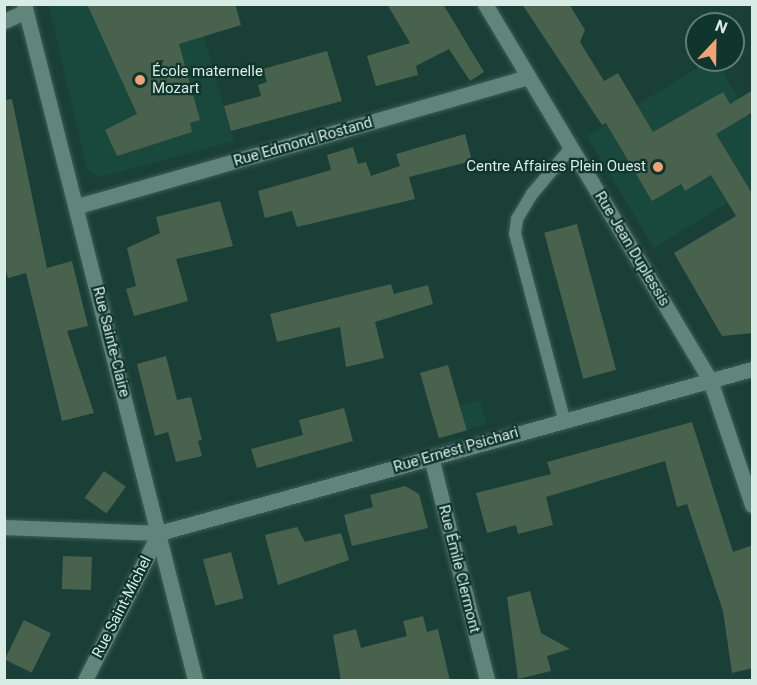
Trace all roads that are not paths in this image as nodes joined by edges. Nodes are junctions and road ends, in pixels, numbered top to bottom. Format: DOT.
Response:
graph roads {
  1 [pos="485,4"];
  2 [pos="25,8"];
  3 [pos="4,21"];
  4 [pos="527,77"];
  5 [pos="571,148"];
  6 [pos="78,206"];
  7 [pos="753,369"];
  8 [pos="710,380"];
  9 [pos="564,419"];
  10 [pos="430,457"];
  11 [pos="753,505"];
  12 [pos="4,527"];
  13 [pos="159,533"];
  14 [pos="85,681"];
  15 [pos="195,681"];
  16 [pos="487,681"];
  1 -- 4 [label="street, Rue Jean Duplessis"];
  2 -- 3 [label="street"];
  2 -- 6 [label="street, Rue Sainte-Claire"];
  4 -- 5 [label="street, Rue Jean Duplessis"];
  4 -- 6 [label="street, Rue Edmond Rostand"];
  5 -- 8 [label="street, Rue Jean Duplessis"];
  5 -- 9 [label="lane"];
  6 -- 13 [label="street, Rue Sainte-Claire"];
  7 -- 8 [label="street, Rue Ernest Psichari"];
  8 -- 9 [label="street, Rue Ernest Psichari"];
  8 -- 11 [label="street, Rue Jean Duplessis"];
  9 -- 10 [label="street, Rue Ernest Psichari"];
  10 -- 13 [label="street, Rue Ernest Psichari"];
  10 -- 16 [label="street, Rue Émile Clermont"];
  12 -- 13 [label="street, Rue Ernest Psichari"];
  13 -- 14 [label="street, Rue Saint-Michel"];
  13 -- 15 [label="street, Rue Sainte-Claire"];
}
